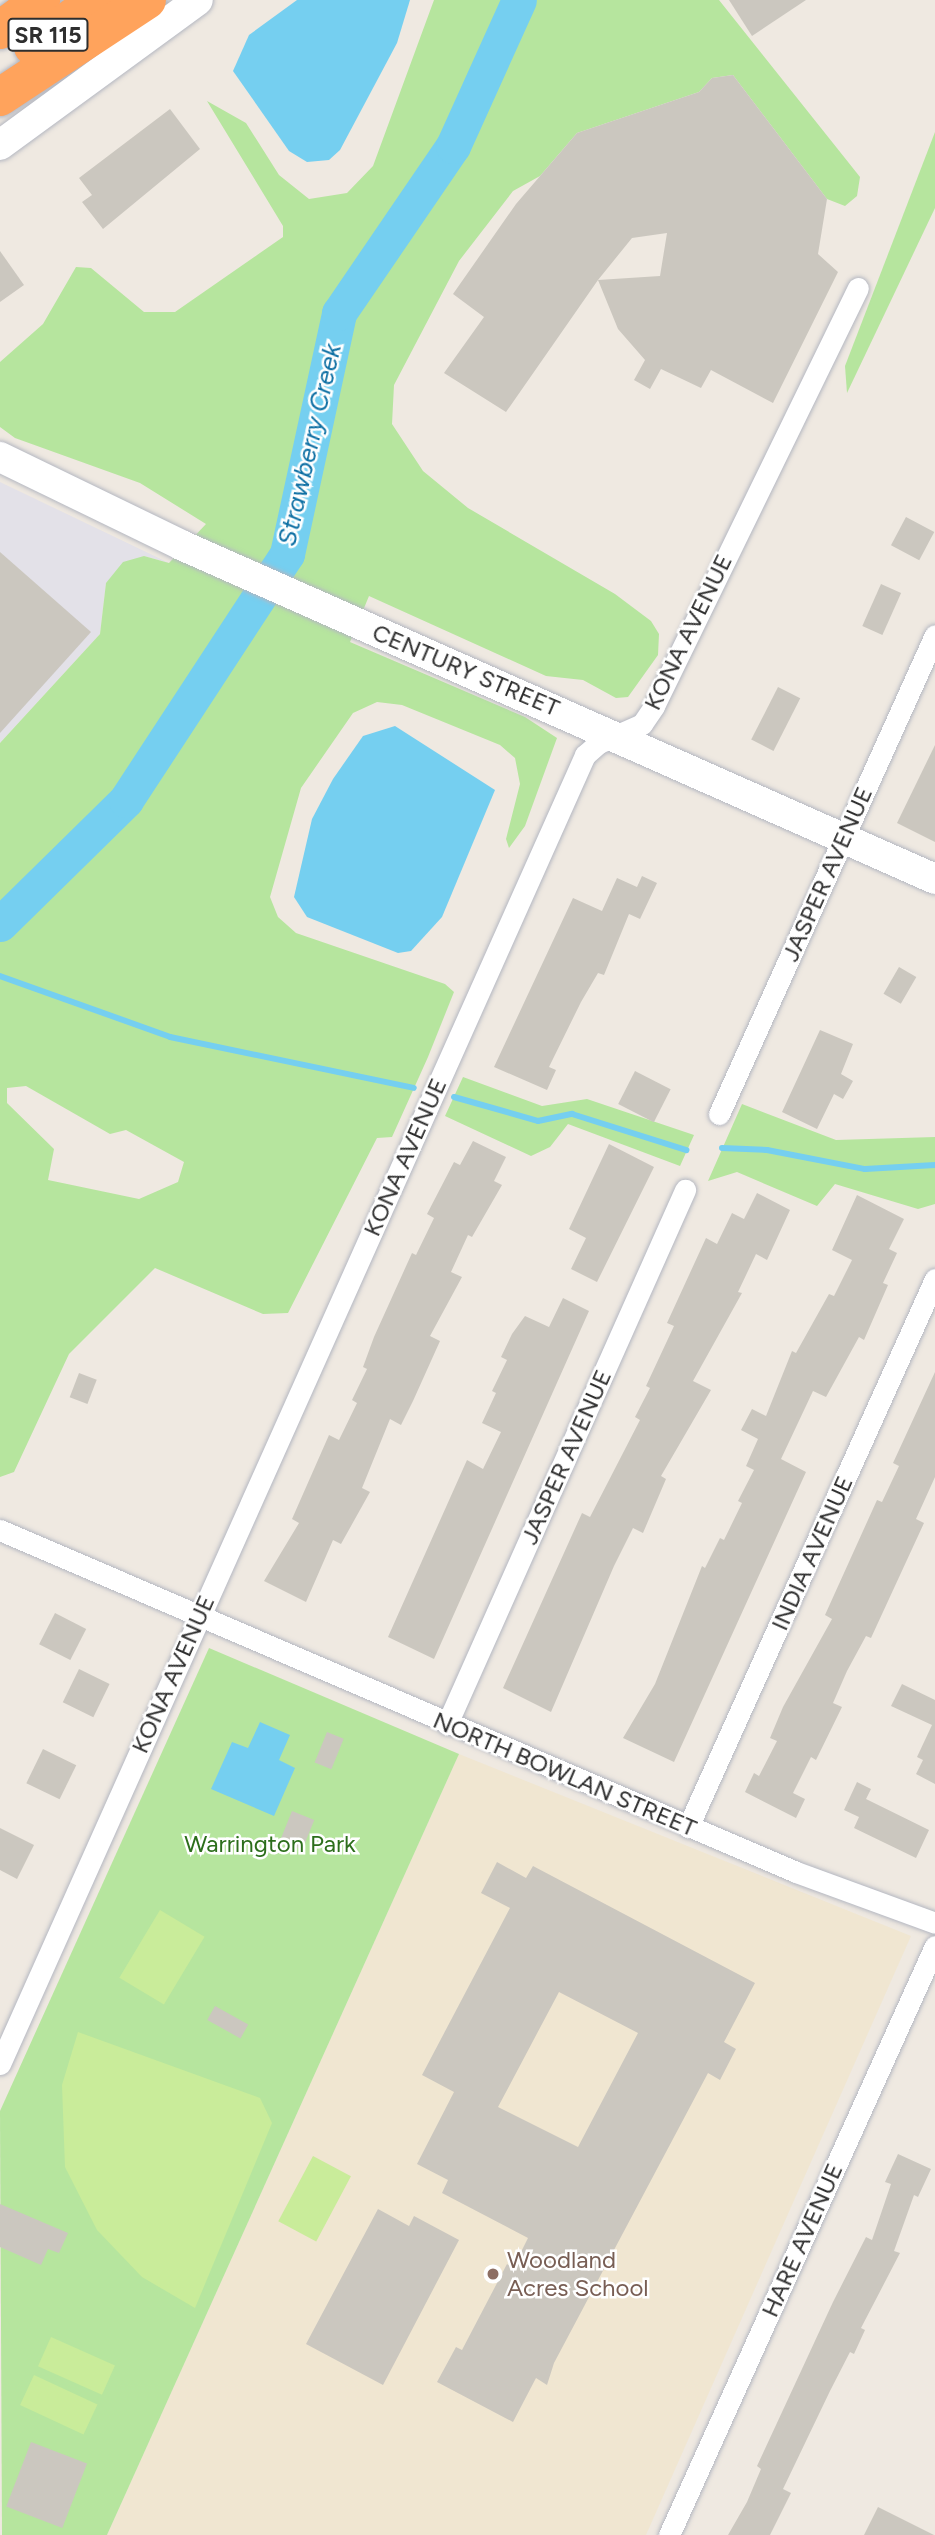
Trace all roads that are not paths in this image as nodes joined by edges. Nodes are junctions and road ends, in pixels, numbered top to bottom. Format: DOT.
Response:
graph roads {
  1 [pos="15,0"];
  2 [pos="40,0"];
  3 [pos="96,0"];
  4 [pos="147,0"];
  5 [pos="198,0"];
  6 [pos="0,12"];
  7 [pos="0,30"];
  8 [pos="0,71"];
  9 [pos="0,97"];
  10 [pos="0,145"];
  11 [pos="858,288"];
  12 [pos="0,457"];
  13 [pos="935,635"];
  14 [pos="620,737"];
  15 [pos="843,836"];
  16 [pos="935,879"];
  17 [pos="719,1114"];
  18 [pos="685,1190"];
  19 [pos="935,1279"];
  20 [pos="0,1530"];
  21 [pos="200,1615"];
  22 [pos="447,1724"];
  23 [pos="688,1827"];
  24 [pos="935,1923"];
  25 [pos="935,1945"];
  26 [pos="0,2064"];
  27 [pos="669,2535"];
  1 -- 6 [label="highway"];
  2 -- 7 [label="highway, SR 115"];
  3 -- 8 [label="highway, SR 115"];
  4 -- 9 [label="highway"];
  5 -- 10 [label="street"];
  11 -- 14 [label="street, KONA AVENUE"];
  12 -- 14 [label="street, CENTURY STREET"];
  13 -- 15 [label="street, JASPER AVENUE"];
  14 -- 15 [label="street, CENTURY STREET"];
  14 -- 21 [label="street, KONA AVENUE"];
  15 -- 16 [label="street, CENTURY STREET"];
  15 -- 17 [label="street, JASPER AVENUE"];
  18 -- 22 [label="street, JASPER AVENUE"];
  19 -- 23 [label="street, INDIA AVENUE"];
  20 -- 21 [label="street, NORTH BOWLAN STREET"];
  21 -- 22 [label="street, NORTH BOWLAN STREET"];
  21 -- 26 [label="street, KONA AVENUE"];
  22 -- 23 [label="street, NORTH BOWLAN STREET"];
  23 -- 24 [label="street, NORTH BOWLAN STREET"];
  25 -- 27 [label="street, HARE AVENUE"];
}
